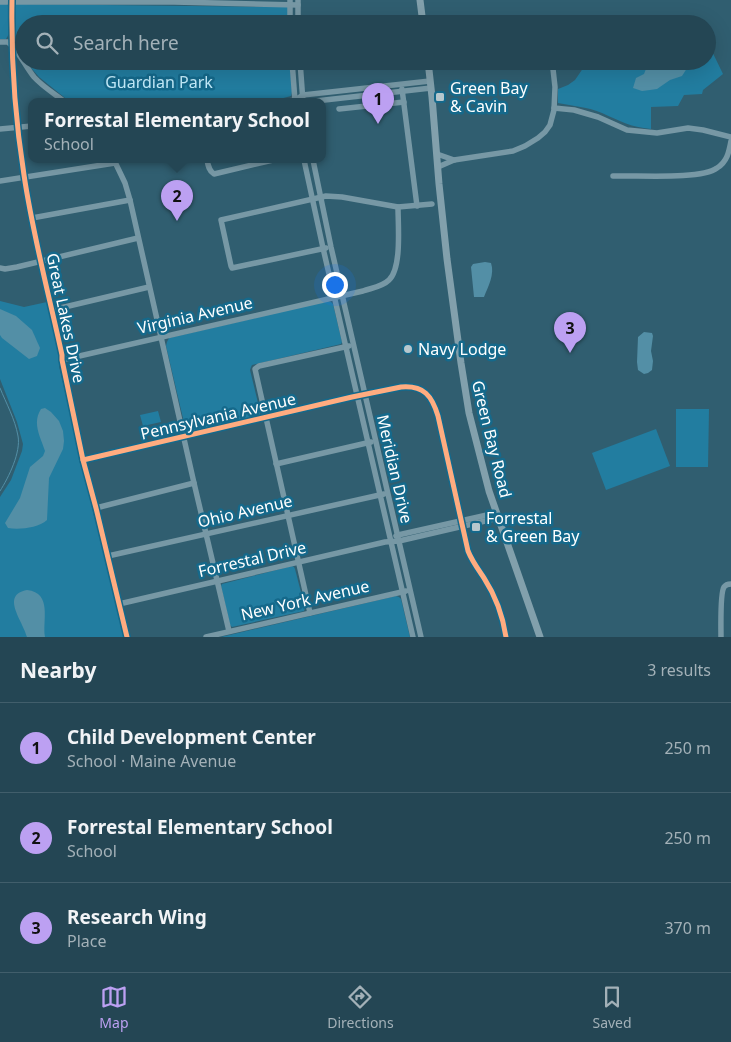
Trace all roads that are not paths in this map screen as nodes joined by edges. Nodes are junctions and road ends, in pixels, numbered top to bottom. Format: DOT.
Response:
graph roads {
  1 [pos="420,0"];
  2 [pos="12,1"];
  3 [pos="0,2"];
  4 [pos="290,2"];
  5 [pos="298,2"];
  6 [pos="290,15"];
  7 [pos="298,15"];
  8 [pos="422,15"];
  9 [pos="0,42"];
  10 [pos="13,46"];
  11 [pos="15,49"];
  12 [pos="28,70"];
  13 [pos="293,70"];
  14 [pos="301,70"];
  15 [pos="429,70"];
  16 [pos="553,70"];
  17 [pos="402,84"];
  18 [pos="431,85"];
  19 [pos="402,92"];
  20 [pos="302,95"];
  21 [pos="60,98"];
  22 [pos="295,98"];
  23 [pos="298,98"];
  24 [pos="302,98"];
  25 [pos="326,100"];
  26 [pos="404,102"];
  27 [pos="554,108"];
  28 [pos="339,109"];
  29 [pos="28,126"];
  30 [pos="17,127"];
  31 [pos="0,129"];
  32 [pos="731,137"];
  33 [pos="731,141"];
  34 [pos="437,154"];
  35 [pos="454,160"];
  36 [pos="108,163"];
  37 [pos="114,163"];
  38 [pos="208,163"];
  39 [pos="260,163"];
  40 [pos="305,163"];
  41 [pos="314,163"];
  42 [pos="438,167"];
  43 [pos="24,176"];
  44 [pos="613,176"];
  45 [pos="0,181"];
  46 [pos="320,197"];
  47 [pos="312,199"];
  48 [pos="130,200"];
  49 [pos="432,204"];
  50 [pos="417,206"];
  51 [pos="398,207"];
  52 [pos="32,218"];
  53 [pos="138,238"];
  54 [pos="331,247"];
  55 [pos="323,248"];
  56 [pos="41,261"];
  57 [pos="0,268"];
  58 [pos="149,287"];
  59 [pos="342,295"];
  60 [pos="334,297"];
  61 [pos="52,310"];
  62 [pos="161,337"];
  63 [pos="353,345"];
  64 [pos="346,347"];
  65 [pos="62,360"];
  66 [pos="365,394"];
  67 [pos="357,396"];
  68 [pos="265,418"];
  69 [pos="183,437"];
  70 [pos="375,442"];
  71 [pos="368,443"];
  72 [pos="83,460"];
  73 [pos="276,464"];
  74 [pos="194,484"];
  75 [pos="388,492"];
  76 [pos="380,494"];
  77 [pos="96,508"];
  78 [pos="287,515"];
  79 [pos="497,515"];
  80 [pos="462,524"];
  81 [pos="206,534"];
  82 [pos="399,538"];
  83 [pos="390,541"];
  84 [pos="108,556"];
  85 [pos="298,562"];
  86 [pos="217,581"];
  87 [pos="728,584"];
  88 [pos="410,590"];
  89 [pos="402,592"];
  90 [pos="119,604"];
  91 [pos="310,613"];
  92 [pos="230,631"];
  93 [pos="127,637"];
  94 [pos="206,637"];
  95 [pos="413,637"];
  96 [pos="421,637"];
  97 [pos="506,637"];
  98 [pos="540,637"];
  99 [pos="721,637"];
  1 -- 8 [label="main road"];
  2 -- 3 [label="street"];
  2 -- 4 [label="street"];
  2 -- 10 [label="street, Great Lakes Drive"];
  4 -- 5 [label="street"];
  4 -- 6 [label="street"];
  5 -- 7 [label="street"];
  9 -- 10 [label="street"];
  10 -- 11 [label="street"];
  10 -- 30 [label="street, Great Lakes Drive"];
  12 -- 21 [label="street"];
  13 -- 22 [label="street"];
  14 -- 20 [label="street"];
  15 -- 18 [label="main road, Green Bay Road"];
  16 -- 27 [label="street"];
  17 -- 18 [label="street"];
  17 -- 19 [label="street"];
  17 -- 20 [label="street"];
  18 -- 19 [label="street"];
  18 -- 34 [label="main road, Green Bay Road"];
  19 -- 25 [label="street"];
  19 -- 26 [label="street"];
  20 -- 23 [label="street"];
  20 -- 24 [label="street"];
  26 -- 28 [label="street"];
  26 -- 50 [label="street"];
  27 -- 32 [label="street"];
  27 -- 35 [label="street"];
  29 -- 30 [label="street"];
  30 -- 31 [label="street"];
  30 -- 43 [label="street, Great Lakes Drive"];
  33 -- 44 [label="street"];
  34 -- 35 [label="street"];
  34 -- 42 [label="main road, Green Bay Road"];
  35 -- 42 [label="street"];
  36 -- 43 [label="street"];
  37 -- 48 [label="street"];
  38 -- 39 [label="street"];
  40 -- 47 [label="street, Meridian Drive"];
  41 -- 46 [label="street, Meridian Drive"];
  42 -- 79 [label="main road, Green Bay Road"];
  43 -- 45 [label="street"];
  43 -- 52 [label="street, Great Lakes Drive"];
  46 -- 47 [label="street"];
  46 -- 51 [label="street"];
  46 -- 54 [label="street, Meridian Drive"];
  47 -- 55 [label="street, Meridian Drive"];
  47 -- 55 [label="street"];
  48 -- 52 [label="street"];
  48 -- 53 [label="street"];
  49 -- 50 [label="street"];
  50 -- 51 [label="street"];
  51 -- 59 [label="street, Virginia Avenue"];
  52 -- 56 [label="street, Great Lakes Drive"];
  53 -- 56 [label="street"];
  53 -- 58 [label="street"];
  54 -- 55 [label="street"];
  54 -- 59 [label="street, Meridian Drive"];
  55 -- 60 [label="street, Meridian Drive"];
  56 -- 57 [label="street"];
  56 -- 61 [label="street, Great Lakes Drive"];
  58 -- 61 [label="street"];
  58 -- 62 [label="street"];
  59 -- 60 [label="street, Virginia Avenue"];
  59 -- 63 [label="street, Meridian Drive"];
  60 -- 62 [label="street, Virginia Avenue"];
  60 -- 64 [label="street, Meridian Drive"];
  61 -- 65 [label="street, Great Lakes Drive"];
  62 -- 65 [label="street, Virginia Avenue"];
  62 -- 69 [label="street"];
  63 -- 64 [label="street"];
  63 -- 66 [label="street, Meridian Drive"];
  64 -- 67 [label="street, Meridian Drive"];
  64 -- 68 [label="street"];
  65 -- 72 [label="street, Great Lakes Drive"];
  66 -- 67 [label="street, Pennsylvania Avenue"];
  66 -- 70 [label="street, Meridian Drive"];
  66 -- 80 [label="street, Pennsylvania Avenue"];
  67 -- 68 [label="street, Pennsylvania Avenue"];
  67 -- 71 [label="street, Meridian Drive"];
  68 -- 69 [label="street, Pennsylvania Avenue"];
  68 -- 73 [label="street"];
  69 -- 72 [label="street, Pennsylvania Avenue"];
  69 -- 74 [label="street"];
  70 -- 71 [label="street"];
  70 -- 75 [label="street, Meridian Drive"];
  71 -- 73 [label="street"];
  71 -- 76 [label="street, Meridian Drive"];
  72 -- 77 [label="street, Great Lakes Drive"];
  73 -- 78 [label="street"];
  74 -- 77 [label="street"];
  74 -- 81 [label="street"];
  75 -- 76 [label="street, Ohio Avenue"];
  75 -- 82 [label="street, Meridian Drive"];
  76 -- 78 [label="street, Ohio Avenue"];
  76 -- 83 [label="street, Meridian Drive"];
  77 -- 84 [label="street, Great Lakes Drive"];
  78 -- 81 [label="street, Ohio Avenue"];
  78 -- 85 [label="street"];
  79 -- 80 [label="street, Forrestal Drive"];
  79 -- 98 [label="main road, Green Bay Road"];
  80 -- 82 [label="street, Forrestal Drive"];
  80 -- 97 [label="street, Pennsylvania Avenue"];
  81 -- 84 [label="street, Ohio Avenue"];
  81 -- 86 [label="street"];
  82 -- 83 [label="street, Forrestal Drive"];
  82 -- 88 [label="street, Meridian Drive"];
  83 -- 85 [label="street, Forrestal Drive"];
  83 -- 89 [label="street, Meridian Drive"];
  84 -- 90 [label="street, Great Lakes Drive"];
  85 -- 86 [label="street, Forrestal Drive"];
  85 -- 91 [label="street"];
  86 -- 90 [label="street, Forrestal Drive"];
  86 -- 92 [label="street"];
  87 -- 99 [label="street"];
  88 -- 89 [label="street, New York Avenue"];
  88 -- 96 [label="street, Meridian Drive"];
  89 -- 91 [label="street, New York Avenue"];
  89 -- 95 [label="street, Meridian Drive"];
  90 -- 93 [label="street, Great Lakes Drive"];
  91 -- 92 [label="street, New York Avenue"];
  92 -- 94 [label="street, New York Avenue"];
}
